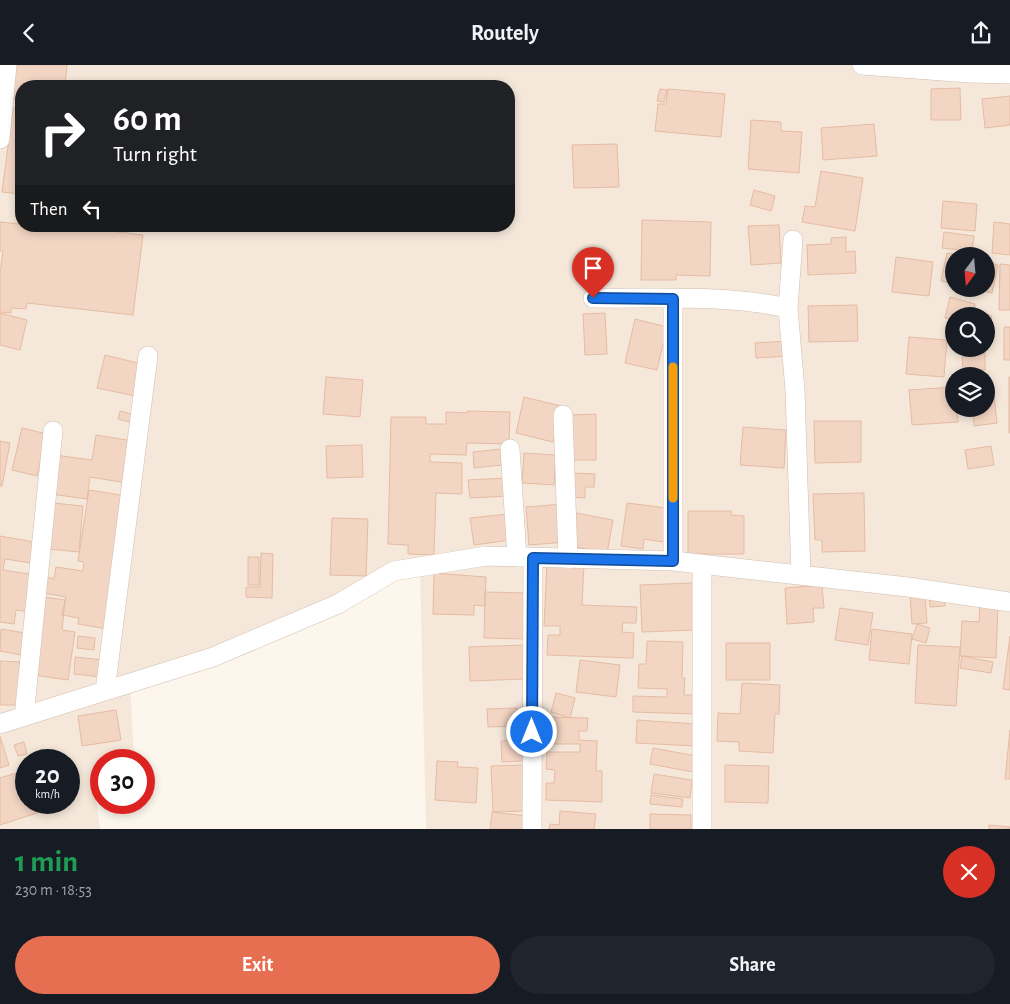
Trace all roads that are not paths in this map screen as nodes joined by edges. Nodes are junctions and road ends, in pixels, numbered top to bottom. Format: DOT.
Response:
graph roads {
  1 [pos="8,65"];
  2 [pos="862,65"];
  3 [pos="1010,75"];
  4 [pos="0,139"];
  5 [pos="793,240"];
  6 [pos="593,298"];
  7 [pos="673,299"];
  8 [pos="788,308"];
  9 [pos="148,356"];
  10 [pos="563,415"];
  11 [pos="53,431"];
  12 [pos="510,449"];
  13 [pos="525,558"];
  14 [pos="568,559"];
  15 [pos="673,561"];
  16 [pos="702,564"];
  17 [pos="801,575"];
  18 [pos="1010,602"];
  19 [pos="106,691"];
  20 [pos="24,717"];
  21 [pos="0,724"];
  22 [pos="532,829"];
  23 [pos="702,829"];
  1 -- 4 [label="street"];
  2 -- 3 [label="street"];
  5 -- 8 [label="street"];
  6 -- 7 [label="street"];
  7 -- 8 [label="street"];
  7 -- 15 [label="street"];
  8 -- 17 [label="street"];
  9 -- 19 [label="street"];
  10 -- 14 [label="street"];
  11 -- 20 [label="street"];
  12 -- 13 [label="street"];
  13 -- 14 [label="street"];
  13 -- 19 [label="street"];
  13 -- 22 [label="street"];
  14 -- 15 [label="street"];
  15 -- 16 [label="street"];
  16 -- 17 [label="street"];
  16 -- 23 [label="street"];
  17 -- 18 [label="street"];
  19 -- 20 [label="street"];
  20 -- 21 [label="street"];
}
